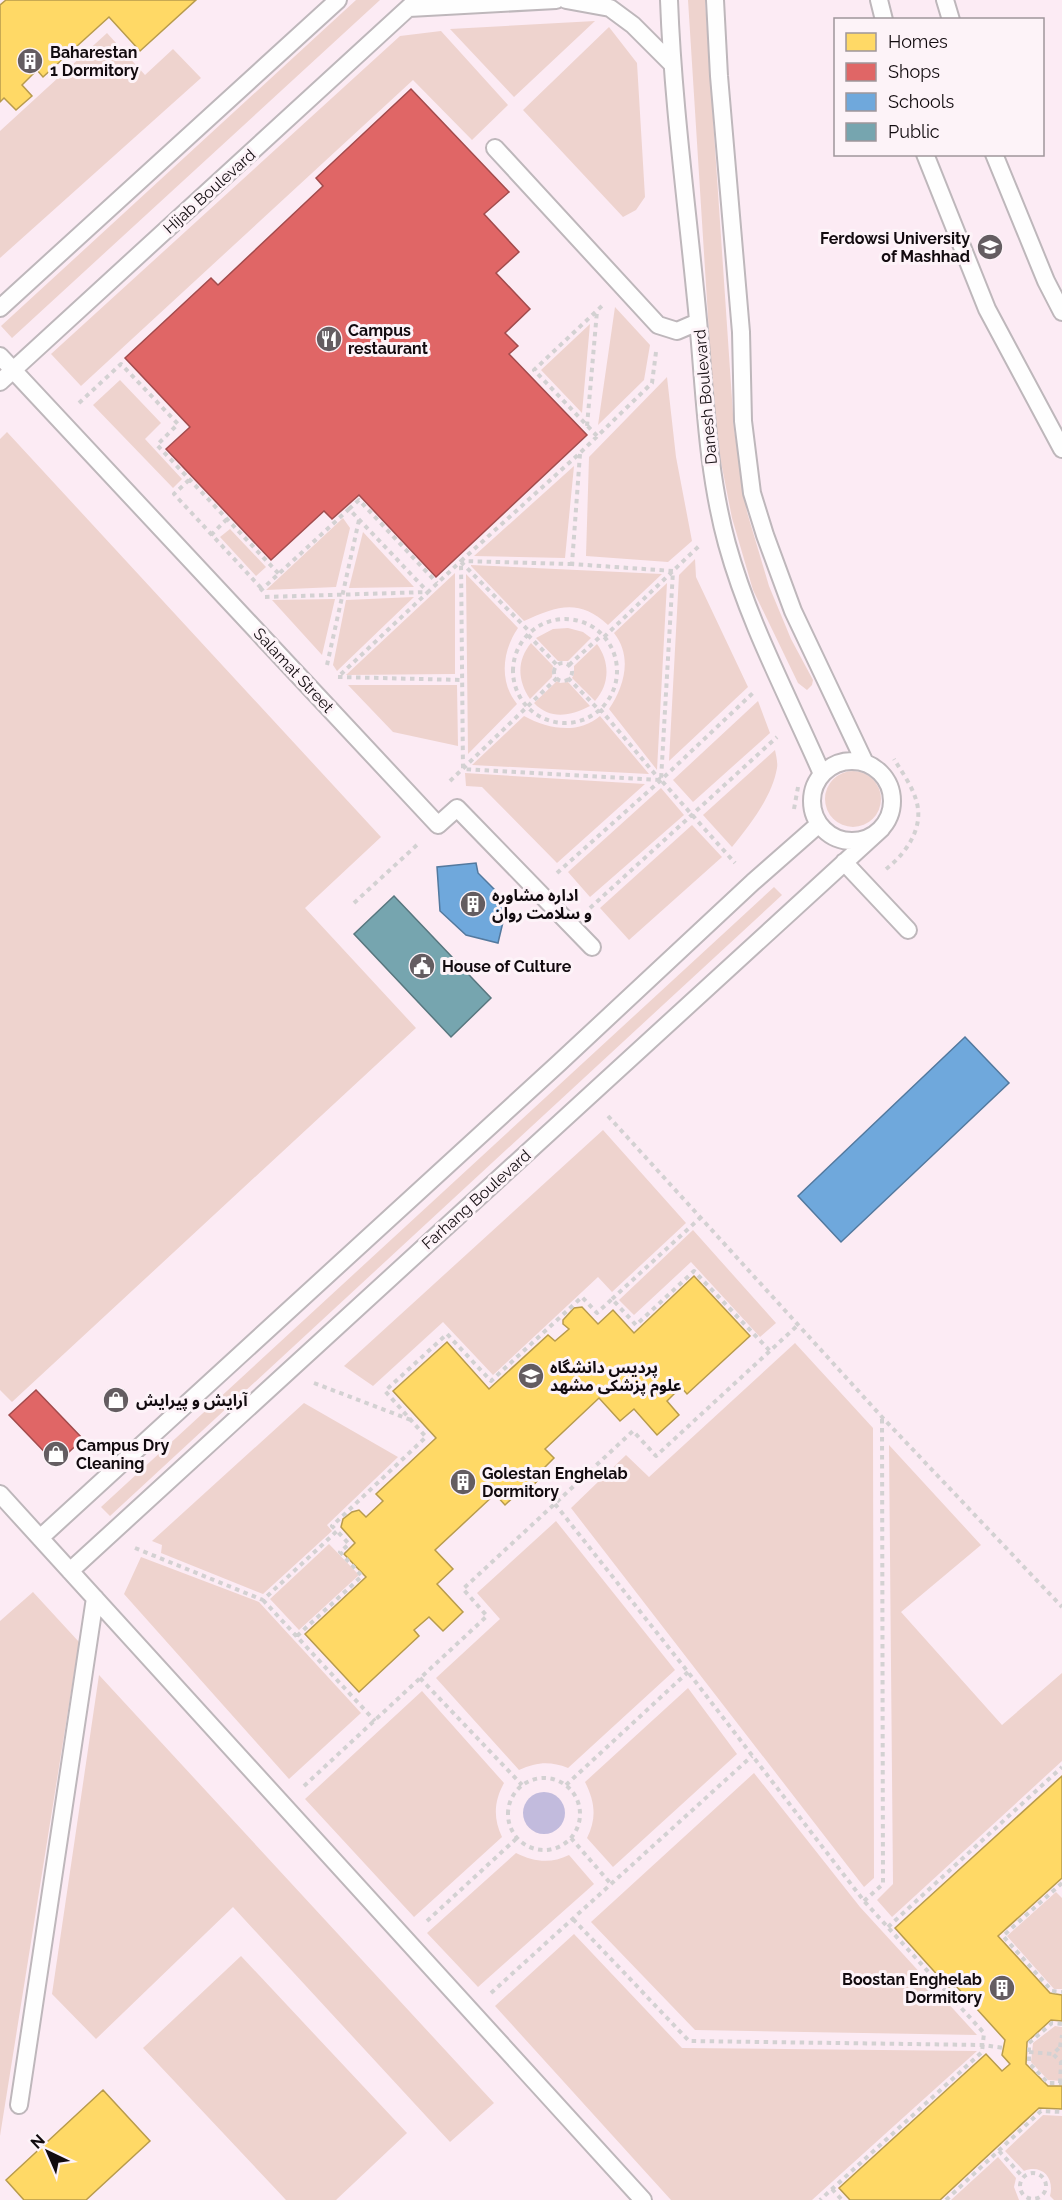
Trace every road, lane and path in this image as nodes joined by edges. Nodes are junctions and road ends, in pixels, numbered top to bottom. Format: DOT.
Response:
graph roads {
  1 [pos="338,0"];
  2 [pos="556,0"];
  3 [pos="566,0"];
  4 [pos="669,0"];
  5 [pos="715,0"];
  6 [pos="879,0"];
  7 [pos="945,0"];
  8 [pos="413,4"];
  9 [pos="884,18"];
  10 [pos="950,18"];
  11 [pos="671,63"];
  12 [pos="495,148"];
  13 [pos="926,156"];
  14 [pos="995,156"];
  15 [pos="0,308"];
  16 [pos="1062,312"];
  17 [pos="698,322"];
  18 [pos="677,332"];
  19 [pos="656,351"];
  20 [pos="701,351"];
  21 [pos="0,356"];
  22 [pos="13,370"];
  23 [pos="0,382"];
  24 [pos="61,421"];
  25 [pos="587,426"];
  26 [pos="597,436"];
  27 [pos="1062,449"];
  28 [pos="580,453"];
  29 [pos="189,480"];
  30 [pos="349,509"];
  31 [pos="227,519"];
  32 [pos="359,519"];
  33 [pos="211,535"];
  34 [pos="700,545"];
  35 [pos="461,561"];
  36 [pos="572,564"];
  37 [pos="673,571"];
  38 [pos="279,574"];
  39 [pos="437,583"];
  40 [pos="428,592"];
  41 [pos="342,594"];
  42 [pos="264,597"];
  43 [pos="529,633"];
  44 [pos="603,636"];
  45 [pos="327,665"];
  46 [pos="557,665"];
  47 [pos="569,665"];
  48 [pos="557,678"];
  49 [pos="568,678"];
  50 [pos="462,680"];
  51 [pos="759,688"];
  52 [pos="527,706"];
  53 [pos="599,710"];
  54 [pos="778,736"];
  55 [pos="891,755"];
  56 [pos="865,763"];
  57 [pos="463,769"];
  58 [pos="822,774"];
  59 [pos="798,778"];
  60 [pos="661,780"];
  61 [pos="445,786"];
  62 [pos="692,814"];
  63 [pos="790,819"];
  64 [pos="819,824"];
  65 [pos="438,825"];
  66 [pos="882,828"];
  67 [pos="844,861"];
  68 [pos="556,873"];
  69 [pos="753,882"];
  70 [pos="866,885"];
  71 [pos="354,903"];
  72 [pos="590,909"];
  73 [pos="908,930"];
  74 [pos="592,947"];
  75 [pos="590,1096"];
  76 [pos="700,1218"];
  77 [pos="612,1299"];
  78 [pos="798,1325"];
  79 [pos="770,1351"];
  80 [pos="313,1383"];
  81 [pos="882,1417"];
  82 [pos="412,1420"];
  83 [pos="0,1494"];
  84 [pos="555,1504"];
  85 [pos="337,1531"];
  86 [pos="40,1538"];
  87 [pos="134,1548"];
  88 [pos="70,1570"];
  89 [pos="95,1598"];
  90 [pos="263,1600"];
  91 [pos="1062,1606"];
  92 [pos="297,1636"];
  93 [pos="688,1672"];
  94 [pos="420,1678"];
  95 [pos="375,1720"];
  96 [pos="752,1756"];
  97 [pos="1062,1767"];
  98 [pos="522,1785"];
  99 [pos="566,1785"];
  100 [pos="300,1790"];
  101 [pos="517,1838"];
  102 [pos="571,1838"];
  103 [pos="611,1884"];
  104 [pos="1061,1886"];
  105 [pos="864,1901"];
  106 [pos="573,1918"];
  107 [pos="888,1927"];
  108 [pos="406,1940"];
  109 [pos="1062,1992"];
  110 [pos="471,2011"];
  111 [pos="1062,2024"];
  112 [pos="1062,2035"];
  113 [pos="983,2045"];
  114 [pos="1004,2048"];
  115 [pos="1061,2048"];
  116 [pos="1029,2052"];
  117 [pos="1053,2054"];
  118 [pos="1061,2062"];
  119 [pos="1061,2083"];
  120 [pos="19,2105"];
  121 [pos="1062,2112"];
  122 [pos="999,2151"];
  123 [pos="1023,2177"];
  124 [pos="832,2189"];
  125 [pos="1042,2196"];
  126 [pos="643,2200"];
  127 [pos="820,2200"];
  128 [pos="842,2200"];
  129 [pos="946,2200"];
  130 [pos="1046,2200"];
  1 -- 15 [label="lane"];
  2 -- 8 [label="lane"];
  3 -- 11 [label="lane"];
  4 -- 11 [label="lane, Danesh Boulevard"];
  5 -- 56 [label="lane"];
  6 -- 9 [label="lane"];
  7 -- 10 [label="lane"];
  8 -- 22 [label="lane, Hijab Boulevard"];
  11 -- 17 [label="lane, Danesh Boulevard"];
  12 -- 18 [label="lane"];
  13 -- 27 [label="lane"];
  14 -- 16 [label="lane"];
  17 -- 18 [label="lane"];
  17 -- 20 [label="lane, Danesh Boulevard"];
  18 -- 20 [label="lane"];
  19 -- 26 [label="path"];
  20 -- 58 [label="lane, Danesh Boulevard"];
  21 -- 22 [label="lane, Salamat Street"];
  22 -- 23 [label="lane, Hijab Boulevard"];
  22 -- 24 [label="lane, Salamat Street"];
  24 -- 29 [label="path"];
  24 -- 65 [label="lane, Salamat Street"];
  25 -- 25 [label="path"];
  25 -- 26 [label="path"];
  26 -- 28 [label="path"];
  28 -- 35 [label="path"];
  28 -- 36 [label="path"];
  29 -- 31 [label="path"];
  29 -- 33 [label="path"];
  30 -- 32 [label="path"];
  30 -- 38 [label="path"];
  30 -- 39 [label="path"];
  31 -- 33 [label="path"];
  31 -- 38 [label="path"];
  32 -- 40 [label="path"];
  32 -- 41 [label="path"];
  33 -- 38 [label="path"];
  34 -- 37 [label="path"];
  35 -- 36 [label="path"];
  35 -- 39 [label="path"];
  35 -- 43 [label="path"];
  35 -- 50 [label="path"];
  36 -- 37 [label="path"];
  37 -- 44 [label="path"];
  37 -- 60 [label="path"];
  39 -- 40 [label="path"];
  40 -- 41 [label="path"];
  40 -- 50 [label="path"];
  41 -- 42 [label="path"];
  41 -- 45 [label="path"];
  43 -- 44 [label="path"];
  43 -- 46 [label="path"];
  43 -- 52 [label="path"];
  44 -- 47 [label="path"];
  44 -- 53 [label="path"];
  46 -- 47 [label="path"];
  46 -- 48 [label="path"];
  47 -- 49 [label="path"];
  48 -- 49 [label="path"];
  48 -- 52 [label="path"];
  49 -- 53 [label="path"];
  50 -- 57 [label="path"];
  51 -- 60 [label="path"];
  52 -- 53 [label="path"];
  52 -- 57 [label="path"];
  53 -- 60 [label="path"];
  54 -- 62 [label="path"];
  55 -- 70 [label="path"];
  56 -- 58 [label="lane"];
  56 -- 66 [label="lane"];
  57 -- 60 [label="path"];
  57 -- 61 [label="path"];
  58 -- 64 [label="lane"];
  59 -- 63 [label="path"];
  60 -- 62 [label="path"];
  60 -- 68 [label="path"];
  62 -- 69 [label="path"];
  62 -- 72 [label="path"];
  64 -- 66 [label="lane"];
  64 -- 69 [label="lane"];
  65 -- 71 [label="path"];
  65 -- 74 [label="lane"];
  66 -- 67 [label="lane, Farhang Boulevard"];
  67 -- 70 [label="lane"];
  67 -- 75 [label="lane, Farhang Boulevard"];
  69 -- 86 [label="lane"];
  70 -- 73 [label="lane"];
  75 -- 76 [label="path"];
  75 -- 88 [label="lane, Farhang Boulevard"];
  76 -- 77 [label="path"];
  76 -- 78 [label="path"];
  77 -- 79 [label="path"];
  77 -- 82 [label="path"];
  78 -- 79 [label="path"];
  78 -- 81 [label="path"];
  79 -- 84 [label="path"];
  80 -- 82 [label="path"];
  81 -- 91 [label="path"];
  81 -- 105 [label="path"];
  82 -- 85 [label="path"];
  83 -- 86 [label="lane"];
  84 -- 93 [label="path"];
  84 -- 94 [label="path"];
  85 -- 90 [label="path"];
  85 -- 92 [label="path"];
  86 -- 88 [label="lane"];
  87 -- 90 [label="path"];
  88 -- 89 [label="lane"];
  89 -- 108 [label="lane"];
  89 -- 120 [label="lane"];
  90 -- 92 [label="path"];
  92 -- 95 [label="path"];
  93 -- 96 [label="path"];
  93 -- 99 [label="path"];
  94 -- 95 [label="path"];
  94 -- 98 [label="path"];
  95 -- 100 [label="path"];
  96 -- 103 [label="path"];
  96 -- 105 [label="path"];
  97 -- 107 [label="path"];
  98 -- 99 [label="path"];
  98 -- 101 [label="path"];
  99 -- 102 [label="path"];
  101 -- 102 [label="path"];
  101 -- 108 [label="path"];
  102 -- 103 [label="path"];
  103 -- 106 [label="path"];
  104 -- 109 [label="path"];
  105 -- 107 [label="path"];
  106 -- 110 [label="path"];
  106 -- 113 [label="path"];
  107 -- 113 [label="path"];
  108 -- 110 [label="lane"];
  110 -- 126 [label="lane"];
  111 -- 116 [label="path"];
  112 -- 115 [label="path"];
  113 -- 114 [label="path"];
  113 -- 124 [label="path"];
  115 -- 117 [label="path"];
  116 -- 117 [label="path"];
  116 -- 119 [label="path"];
  117 -- 118 [label="path"];
  118 -- 119 [label="path"];
  121 -- 122 [label="path"];
  122 -- 123 [label="path"];
  122 -- 129 [label="path"];
  123 -- 125 [label="path"];
  123 -- 125 [label="path"];
  124 -- 127 [label="path"];
  124 -- 128 [label="path"];
  125 -- 130 [label="path"];
}
